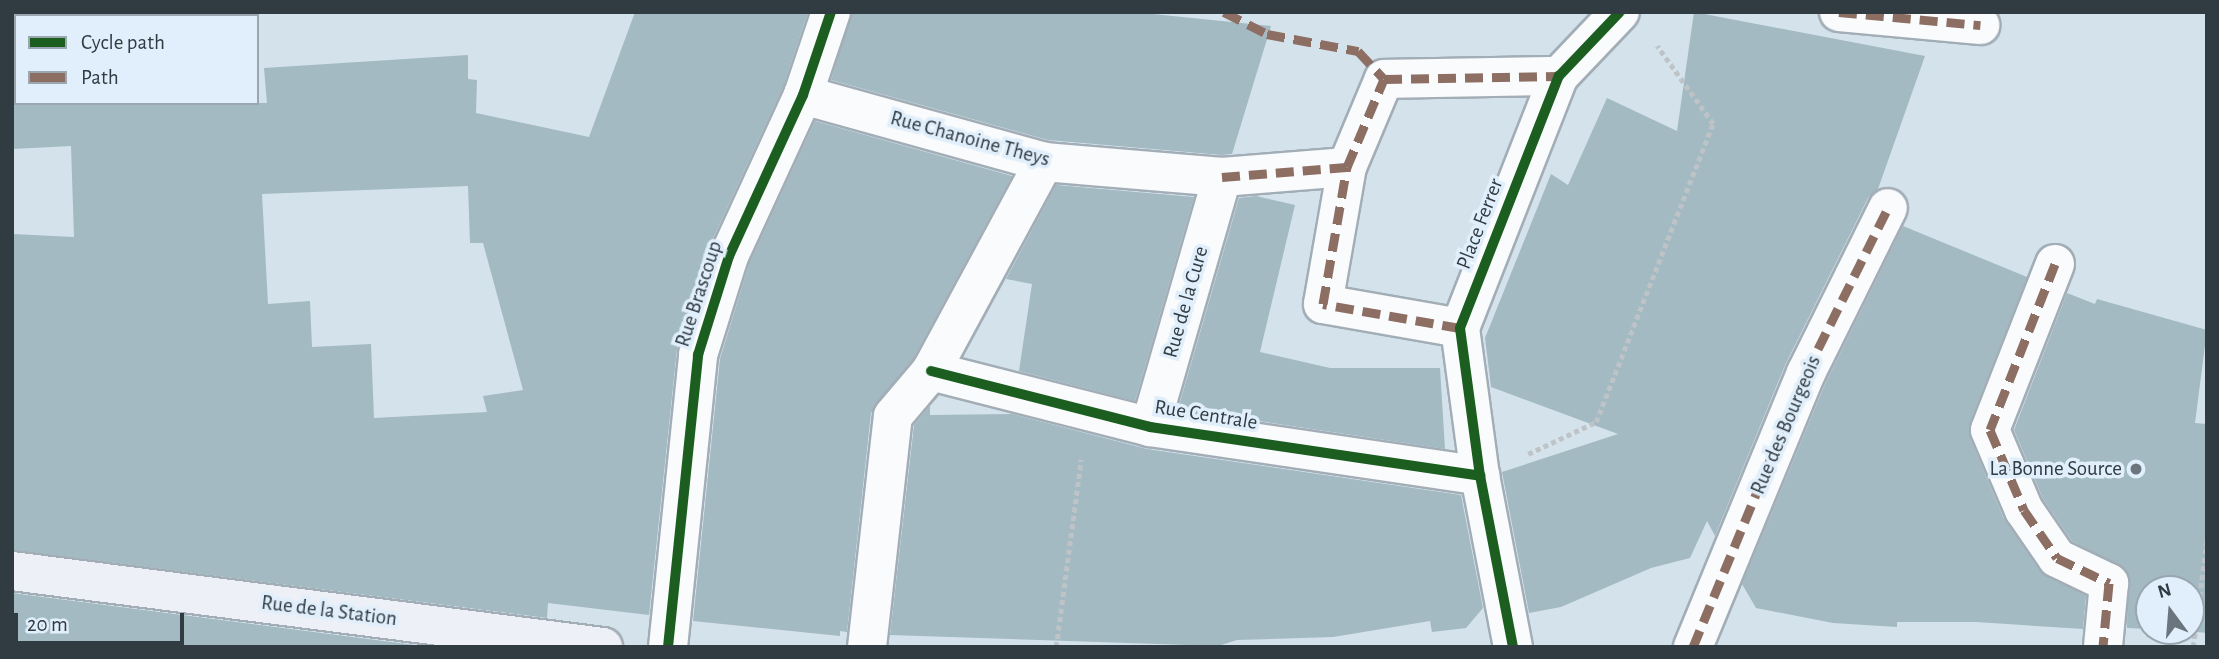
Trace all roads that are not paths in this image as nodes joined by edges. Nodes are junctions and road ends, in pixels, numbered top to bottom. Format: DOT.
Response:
graph roads {
  1 [pos="831,12"];
  2 [pos="1839,12"];
  3 [pos="1634,23"];
  4 [pos="1975,26"];
  5 [pos="1559,76"];
  6 [pos="803,95"];
  7 [pos="1044,162"];
  8 [pos="1347,167"];
  9 [pos="1222,177"];
  10 [pos="1888,208"];
  11 [pos="2055,264"];
  12 [pos="1460,328"];
  13 [pos="932,371"];
  14 [pos="1150,427"];
  15 [pos="1480,476"];
  16 [pos="12,570"];
  17 [pos="603,647"];
  18 [pos="668,647"];
  19 [pos="867,647"];
  20 [pos="1513,647"];
  21 [pos="1693,647"];
  22 [pos="2103,647"];
  1 -- 6 [label="street, Rue Brascoup"];
  2 -- 4 [label="street"];
  3 -- 5 [label="street, Place Ferrer"];
  5 -- 8 [label="street"];
  5 -- 12 [label="street, Place Ferrer"];
  6 -- 7 [label="street, Rue Chanoine Theys"];
  6 -- 18 [label="street, Rue Brascoup"];
  7 -- 9 [label="street, Rue Chanoine Theys"];
  7 -- 13 [label="street"];
  8 -- 9 [label="street"];
  8 -- 12 [label="street"];
  9 -- 14 [label="street, Rue de la Cure"];
  10 -- 21 [label="street, Rue des Bourgeois"];
  11 -- 22 [label="street"];
  12 -- 15 [label="street, Place Ferrer"];
  13 -- 14 [label="street, Rue Centrale"];
  13 -- 19 [label="street"];
  14 -- 15 [label="street, Rue Centrale"];
  15 -- 20 [label="street, Place Ferrer"];
  16 -- 17 [label="main road, Rue de la Station"];
}
